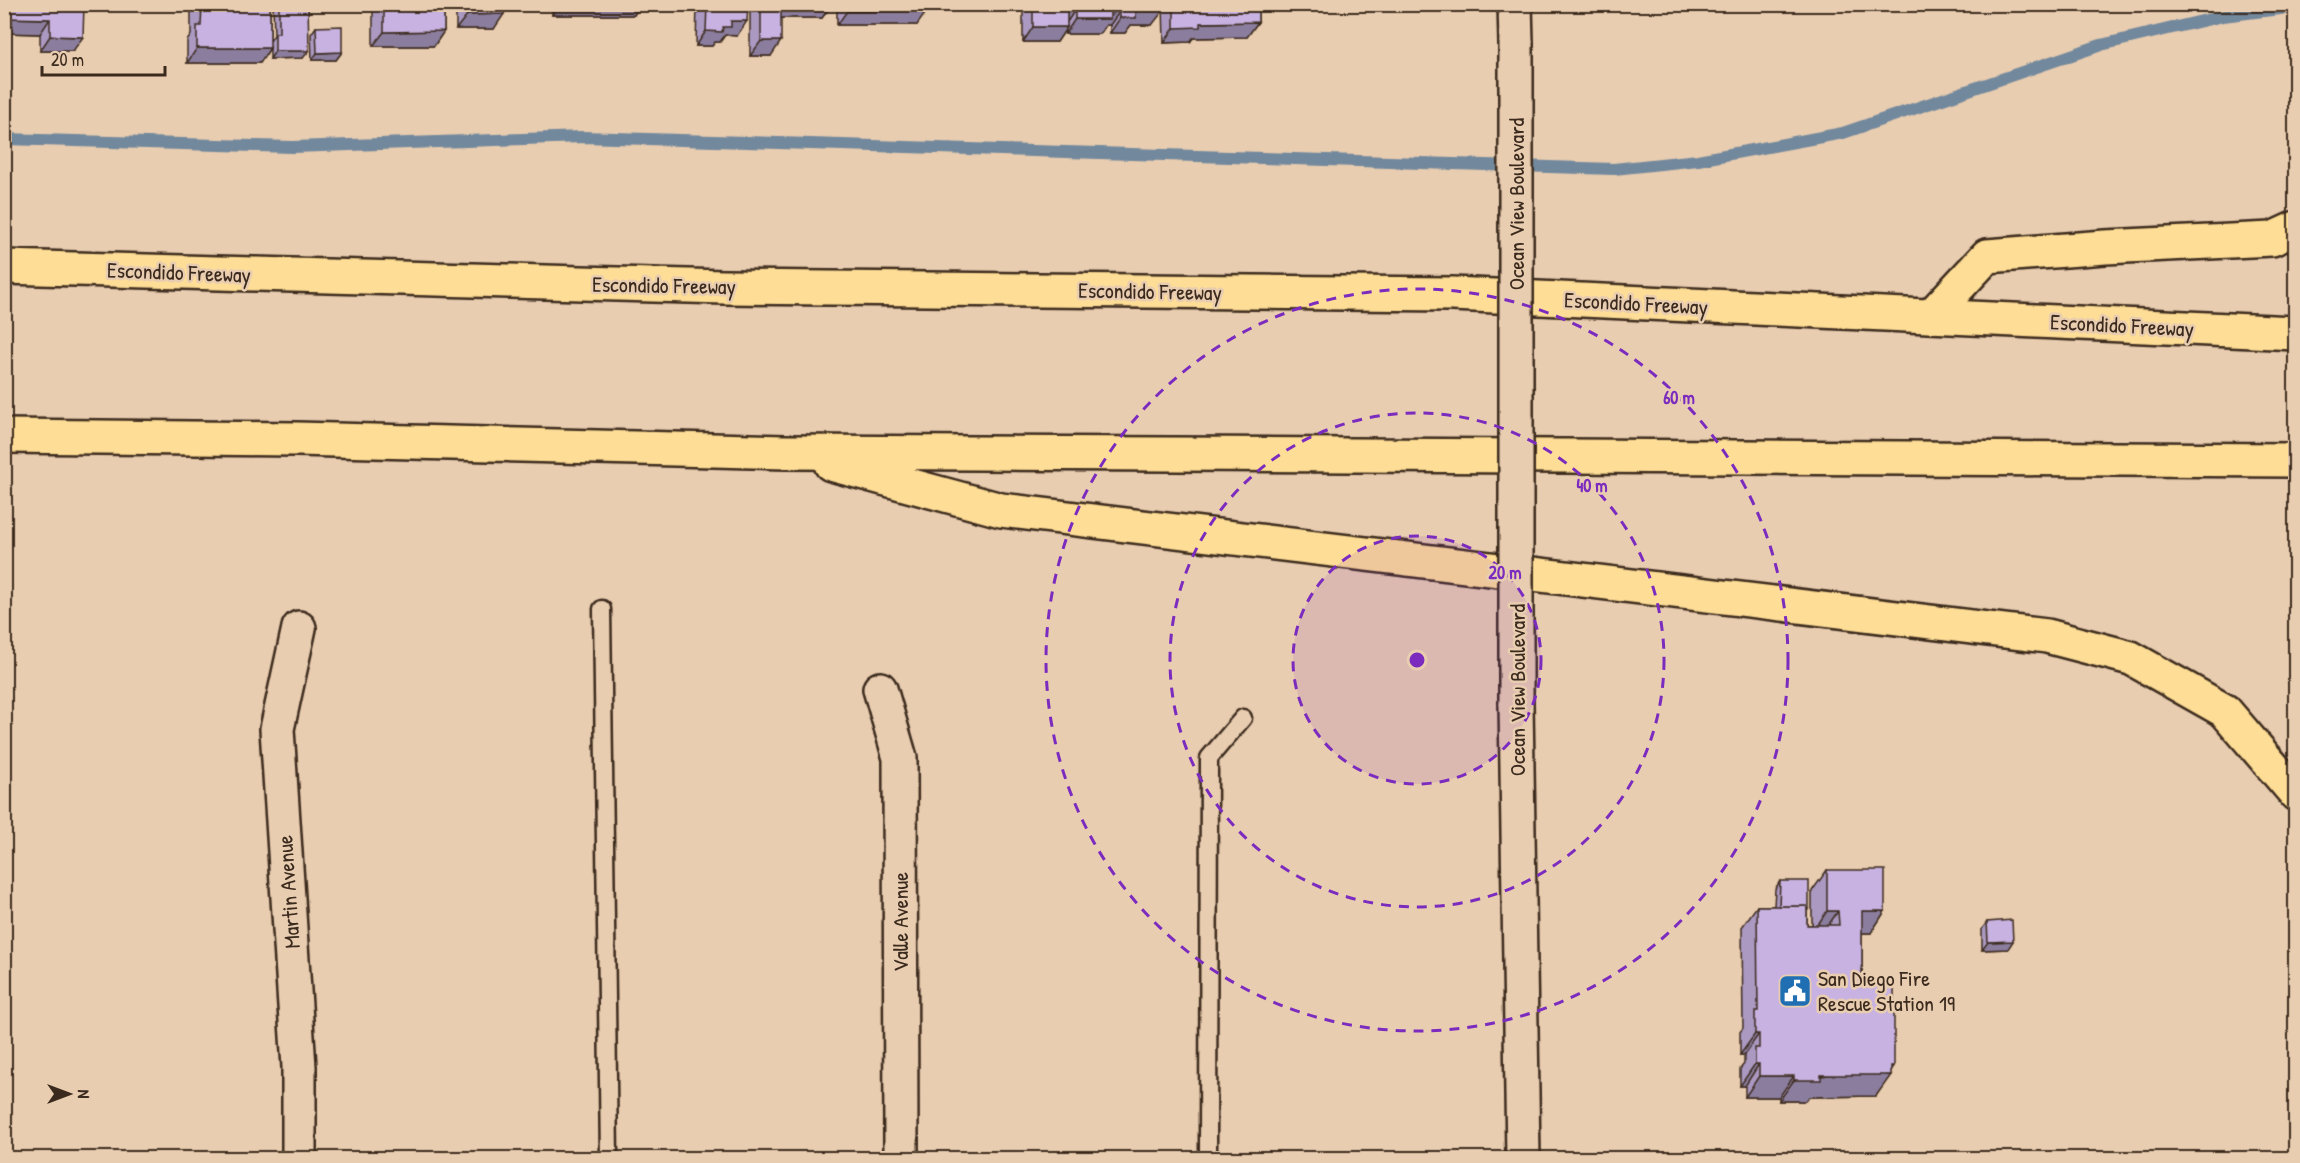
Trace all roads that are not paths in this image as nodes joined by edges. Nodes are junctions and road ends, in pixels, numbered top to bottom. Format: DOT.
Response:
graph roads {
  1 [pos="1515,4"];
  2 [pos="2295,228"];
  3 [pos="4,267"];
  4 [pos="1931,316"];
  5 [pos="2295,333"];
  6 [pos="4,436"];
  7 [pos="786,452"];
  8 [pos="2295,460"];
  9 [pos="602,609"];
  10 [pos="299,628"];
  11 [pos="880,689"];
  12 [pos="1243,717"];
  13 [pos="2295,794"];
  14 [pos="299,1158"];
  15 [pos="609,1158"];
  16 [pos="901,1158"];
  17 [pos="1208,1158"];
  18 [pos="1523,1158"];
  1 -- 18 [label="main road, Ocean View Boulevard, bridge"];
  2 -- 4 [label="highway"];
  3 -- 4 [label="highway, Escondido Freeway"];
  4 -- 5 [label="highway, Escondido Freeway"];
  6 -- 7 [label="highway"];
  7 -- 8 [label="highway"];
  7 -- 13 [label="highway"];
  9 -- 15 [label="lane"];
  10 -- 14 [label="main road, Martin Avenue"];
  11 -- 16 [label="main road, Valle Avenue"];
  12 -- 17 [label="lane"];
}
